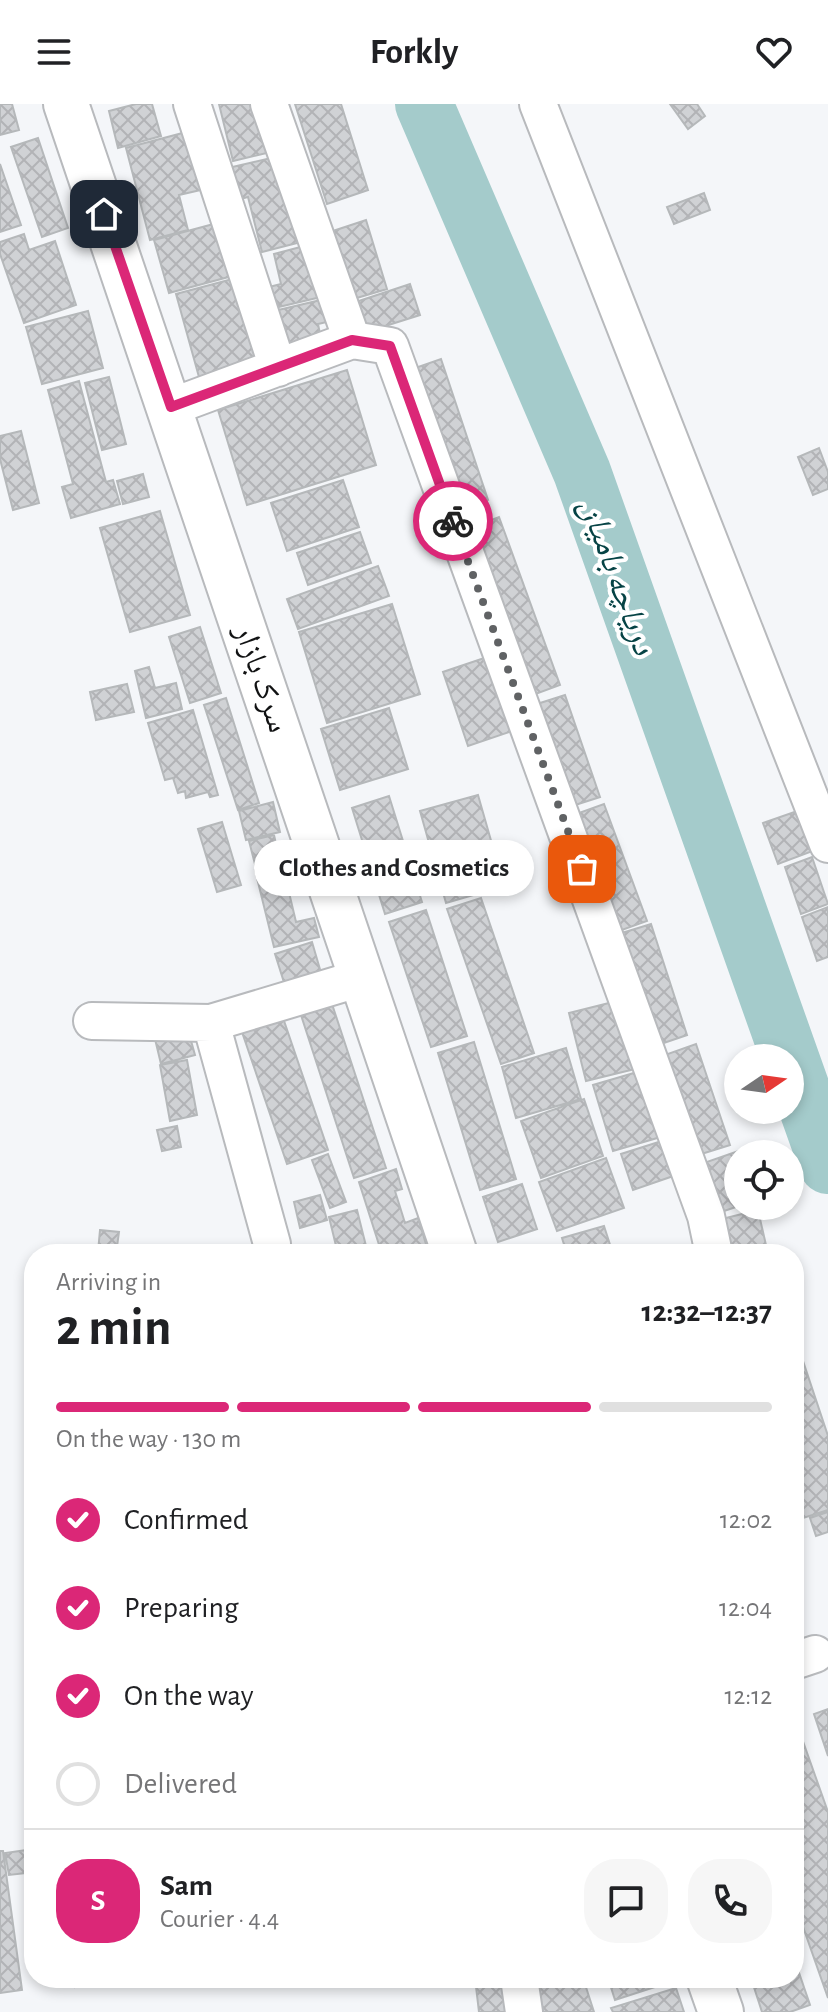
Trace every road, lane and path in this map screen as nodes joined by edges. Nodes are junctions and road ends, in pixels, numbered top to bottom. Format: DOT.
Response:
graph roads {
  1 [pos="66,104"];
  2 [pos="192,104"];
  3 [pos="269,104"];
  4 [pos="538,104"];
  5 [pos="352,340"];
  6 [pos="278,368"];
  7 [pos="171,407"];
  8 [pos="828,844"];
  9 [pos="364,977"];
  10 [pos="92,1021"];
  11 [pos="211,1023"];
  12 [pos="272,1244"];
  13 [pos="452,1244"];
  14 [pos="712,1244"];
  15 [pos="520,1988"];
  16 [pos="713,1988"];
  17 [pos="524,2012"];
  18 [pos="721,2012"];
  1 -- 7 [label="main road, سرک بازار"];
  2 -- 6 [label="street"];
  3 -- 5 [label="street"];
  4 -- 8 [label="street"];
  5 -- 6 [label="street"];
  5 -- 14 [label="street"];
  6 -- 7 [label="street"];
  7 -- 9 [label="main road, سرک بازار"];
  9 -- 11 [label="street"];
  9 -- 13 [label="main road, سرک بازار"];
  10 -- 11 [label="street"];
  11 -- 12 [label="street"];
  15 -- 17 [label="street"];
  16 -- 18 [label="main road"];
}
